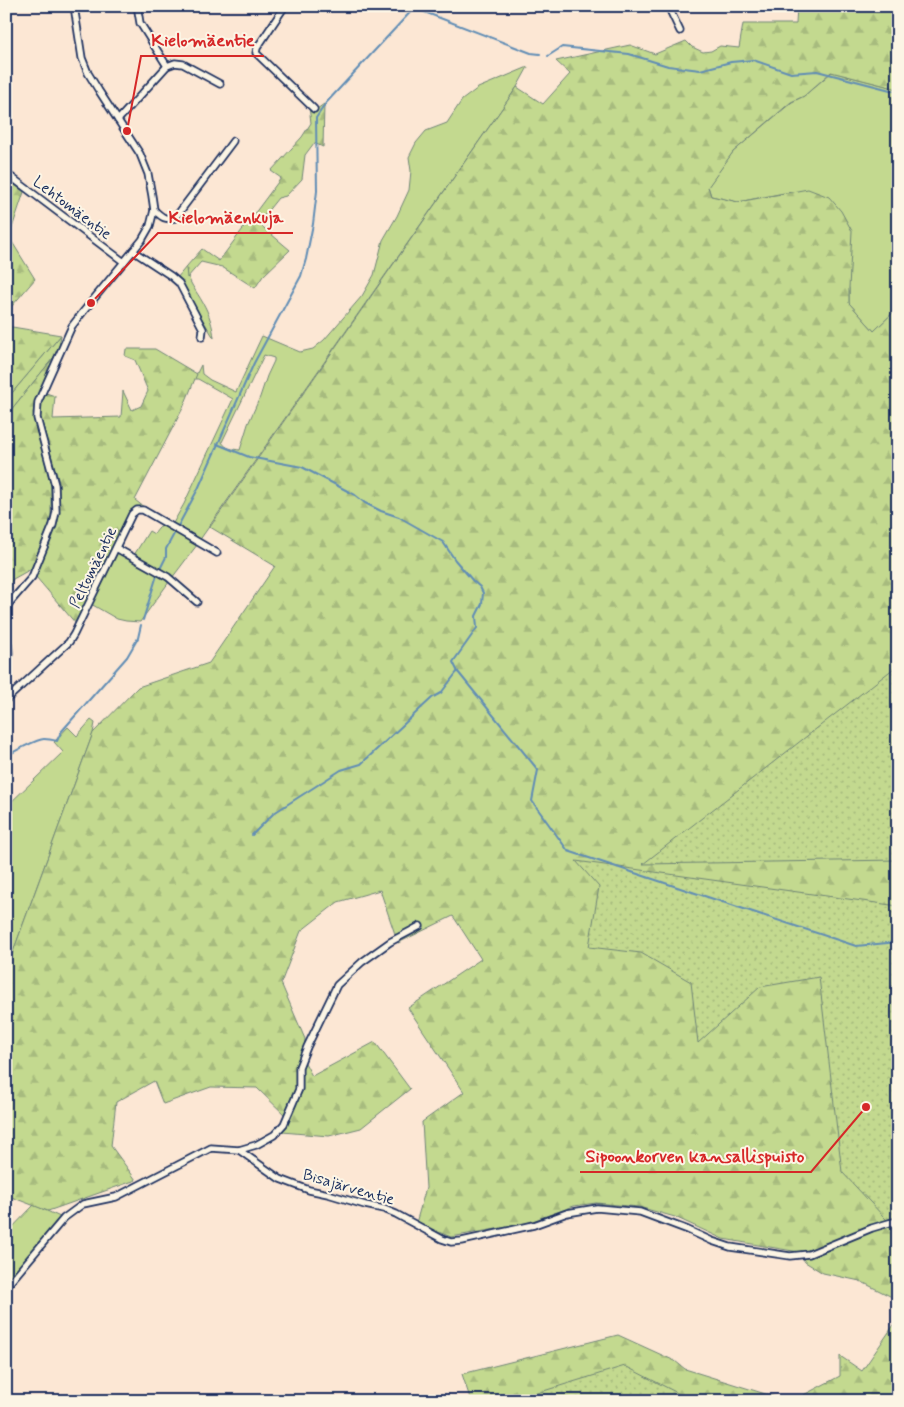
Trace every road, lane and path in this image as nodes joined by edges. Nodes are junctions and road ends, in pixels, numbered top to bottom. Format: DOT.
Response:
graph roads {
  1 [pos="74,6"];
  2 [pos="140,6"];
  3 [pos="285,6"];
  4 [pos="668,6"];
  5 [pos="680,31"];
  6 [pos="167,66"];
  7 [pos="220,84"];
  8 [pos="314,109"];
  9 [pos="118,120"];
  10 [pos="233,141"];
  11 [pos="6,173"];
  12 [pos="154,210"];
  13 [pos="133,252"];
  14 [pos="124,262"];
  15 [pos="202,336"];
  16 [pos="116,548"];
  17 [pos="216,553"];
  18 [pos="197,602"];
  19 [pos="6,607"];
  20 [pos="6,636"];
  21 [pos="6,670"];
  22 [pos="6,700"];
  23 [pos="420,926"];
  24 [pos="239,1150"];
  25 [pos="898,1221"];
  26 [pos="6,1287"];
  1 -- 9 [label="street"];
  2 -- 6 [label="street"];
  3 -- 8 [label="street"];
  4 -- 5 [label="street"];
  6 -- 7 [label="street"];
  6 -- 9 [label="street"];
  9 -- 12 [label="street"];
  10 -- 12 [label="street"];
  11 -- 14 [label="street, Lehtomäentie"];
  12 -- 13 [label="street"];
  13 -- 14 [label="street"];
  13 -- 15 [label="street"];
  14 -- 19 [label="street"];
  16 -- 17 [label="street, Peltomäentie"];
  16 -- 18 [label="street"];
  16 -- 22 [label="street, Peltomäentie"];
  20 -- 21 [label="street"];
  23 -- 24 [label="street"];
  24 -- 25 [label="street, Bisajärventie"];
  24 -- 26 [label="street"];
}
